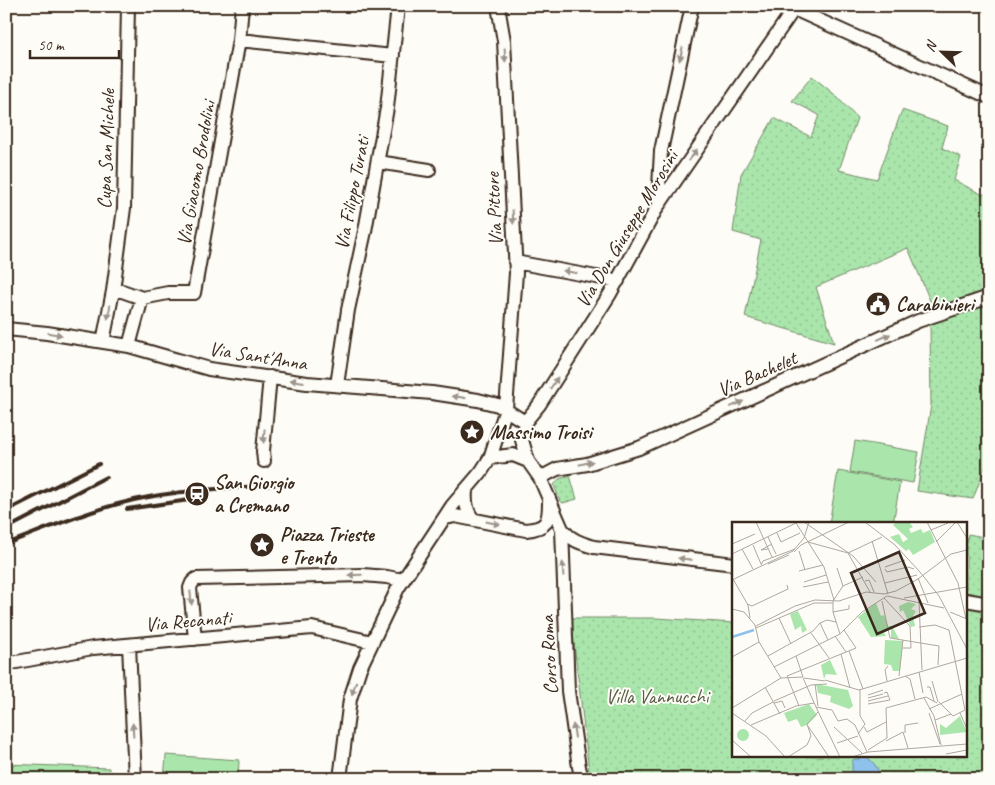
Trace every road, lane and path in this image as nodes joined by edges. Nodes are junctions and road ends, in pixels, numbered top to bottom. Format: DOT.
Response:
graph roads {
  1 [pos="128,6"];
  2 [pos="242,6"];
  3 [pos="398,6"];
  4 [pos="498,6"];
  5 [pos="692,6"];
  6 [pos="795,8"];
  7 [pos="239,40"];
  8 [pos="393,56"];
  9 [pos="989,96"];
  10 [pos="378,162"];
  11 [pos="428,170"];
  12 [pos="658,206"];
  13 [pos="515,262"];
  14 [pos="618,280"];
  15 [pos="113,291"];
  16 [pos="989,297"];
  17 [pos="142,298"];
  18 [pos="6,329"];
  19 [pos="103,342"];
  20 [pos="129,346"];
  21 [pos="270,377"];
  22 [pos="337,385"];
  23 [pos="506,409"];
  24 [pos="525,422"];
  25 [pos="490,458"];
  26 [pos="264,460"];
  27 [pos="528,461"];
  28 [pos="540,478"];
  29 [pos="468,488"];
  30 [pos="549,501"];
  31 [pos="446,518"];
  32 [pos="472,519"];
  33 [pos="562,528"];
  34 [pos="732,564"];
  35 [pos="403,580"];
  36 [pos="968,600"];
  37 [pos="989,604"];
  38 [pos="195,639"];
  39 [pos="372,642"];
  40 [pos="129,645"];
  41 [pos="6,664"];
  42 [pos="135,779"];
  43 [pos="340,779"];
  44 [pos="582,779"];
  1 -- 15 [label="street, Cupa San Michele"];
  2 -- 7 [label="street, Via Giacomo Brodolini"];
  3 -- 8 [label="street, Via Filippo Turati"];
  4 -- 13 [label="street, Via Pittore, one-way"];
  5 -- 12 [label="street, one-way"];
  6 -- 9 [label="street"];
  12 -- 6 [label="street, Via Don Giuseppe Morosini, one-way"];
  7 -- 8 [label="street"];
  7 -- 17 [label="street, Via Giacomo Brodolini"];
  8 -- 10 [label="street, Via Filippo Turati"];
  10 -- 11 [label="street"];
  10 -- 22 [label="street, Via Filippo Turati"];
  12 -- 14 [label="street, Via Don Giuseppe Morosini"];
  14 -- 13 [label="street, one-way"];
  13 -- 23 [label="street, Via Pittore"];
  24 -- 14 [label="street, Via Don Giuseppe Morosini, one-way"];
  15 -- 17 [label="street"];
  15 -- 19 [label="street, Cupa San Michele, one-way"];
  28 -- 16 [label="street, Via Bachelet, one-way"];
  17 -- 20 [label="street"];
  18 -- 19 [label="street, Via Sant'Anna, one-way"];
  19 -- 20 [label="street, Via Sant'Anna"];
  20 -- 21 [label="street, Via Sant'Anna"];
  22 -- 21 [label="street, Via Sant'Anna, one-way"];
  21 -- 26 [label="street, one-way"];
  23 -- 22 [label="street, Via Sant'Anna, one-way"];
  23 -- 24 [label="street, Via Sant'Anna"];
  23 -- 25 [label="street, Via Pittore"];
  24 -- 27 [label="street"];
  25 -- 27 [label="street"];
  25 -- 29 [label="street"];
  27 -- 28 [label="street"];
  28 -- 30 [label="street"];
  29 -- 31 [label="street"];
  29 -- 32 [label="street"];
  32 -- 30 [label="street, one-way"];
  30 -- 33 [label="street"];
  31 -- 32 [label="street"];
  31 -- 35 [label="street"];
  34 -- 33 [label="street, one-way"];
  44 -- 33 [label="street, Corso Roma, one-way"];
  35 -- 38 [label="street, one-way"];
  35 -- 39 [label="street"];
  36 -- 37 [label="street"];
  38 -- 39 [label="street, Via Recanati"];
  38 -- 40 [label="street, Via Recanati"];
  39 -- 43 [label="street, one-way"];
  40 -- 41 [label="street, Via Recanati"];
  42 -- 40 [label="street, one-way"];
}
